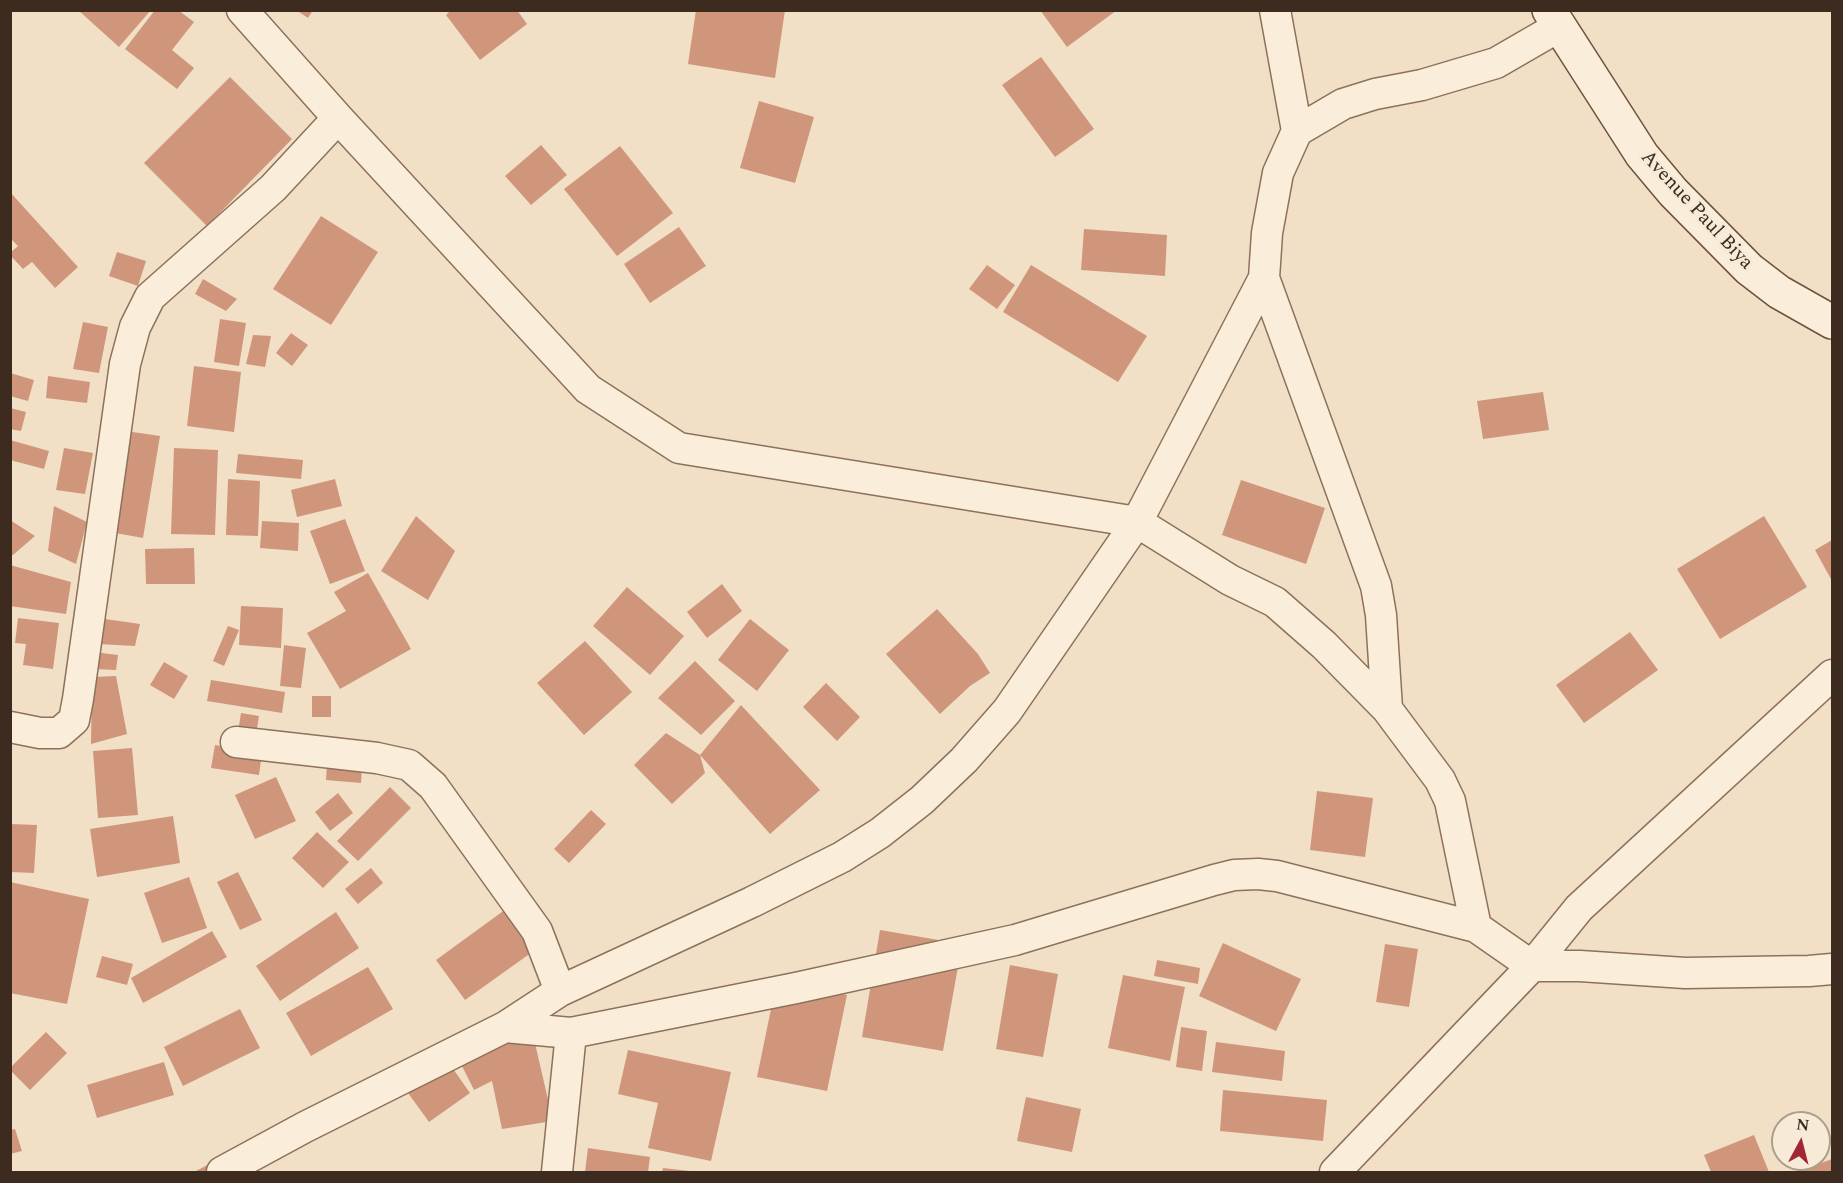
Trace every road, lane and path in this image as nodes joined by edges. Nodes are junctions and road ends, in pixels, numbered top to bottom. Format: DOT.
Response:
graph roads {
  1 [pos="242,10"];
  2 [pos="1275,10"];
  3 [pos="1554,18"];
  4 [pos="338,118"];
  5 [pos="1297,131"];
  6 [pos="1264,278"];
  7 [pos="1833,322"];
  8 [pos="1137,522"];
  9 [pos="1833,675"];
  10 [pos="1387,709"];
  11 [pos="10,727"];
  12 [pos="236,742"];
  13 [pos="1476,927"];
  14 [pos="537,932"];
  15 [pos="1532,966"];
  16 [pos="1833,969"];
  17 [pos="593,976"];
  18 [pos="560,991"];
  19 [pos="505,1027"];
  20 [pos="572,1033"];
  21 [pos="222,1173"];
  22 [pos="558,1173"];
  23 [pos="1335,1173"];
  1 -- 4 [label="street"];
  2 -- 5 [label="street"];
  3 -- 5 [label="street"];
  3 -- 7 [label="main road, Avenue Paul Biya"];
  4 -- 8 [label="street"];
  4 -- 11 [label="street"];
  5 -- 6 [label="street"];
  6 -- 8 [label="street"];
  6 -- 10 [label="street"];
  8 -- 10 [label="street"];
  8 -- 17 [label="street"];
  9 -- 15 [label="street"];
  10 -- 13 [label="street"];
  12 -- 14 [label="street"];
  13 -- 15 [label="street"];
  13 -- 20 [label="street"];
  14 -- 17 [label="street"];
  14 -- 18 [label="street"];
  15 -- 16 [label="street"];
  15 -- 23 [label="street"];
  17 -- 18 [label="street"];
  18 -- 19 [label="street"];
  19 -- 20 [label="street"];
  19 -- 21 [label="street"];
  20 -- 22 [label="street"];
}
